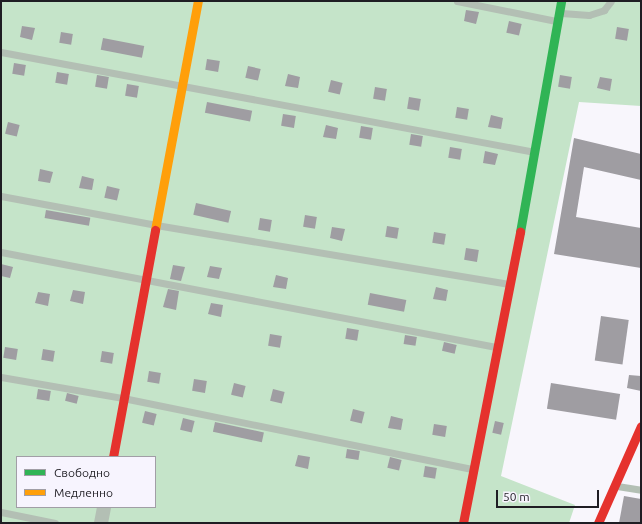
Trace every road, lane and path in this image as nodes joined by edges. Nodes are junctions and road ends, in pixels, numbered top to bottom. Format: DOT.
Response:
graph roads {
  1 [pos="198,1"];
  2 [pos="457,1"];
  3 [pos="561,1"];
  4 [pos="611,1"];
  5 [pos="557,17"];
  6 [pos="1,52"];
  7 [pos="182,88"];
  8 [pos="536,152"];
  9 [pos="1,196"];
  10 [pos="156,225"];
  11 [pos="1,252"];
  12 [pos="145,278"];
  13 [pos="509,284"];
  14 [pos="497,347"];
  15 [pos="1,377"];
  16 [pos="123,398"];
  17 [pos="641,426"];
  18 [pos="638,439"];
  19 [pos="113,456"];
  20 [pos="472,469"];
  21 [pos="615,485"];
  22 [pos="641,490"];
  23 [pos="104,508"];
  24 [pos="1,512"];
  25 [pos="55,523"];
  26 [pos="101,523"];
  27 [pos="463,523"];
  28 [pos="598,523"];
  1 -- 7 [label="street"];
  2 -- 5 [label="lane"];
  3 -- 5 [label="street"];
  4 -- 5 [label="lane"];
  5 -- 8 [label="street"];
  6 -- 7 [label="lane"];
  7 -- 8 [label="lane"];
  7 -- 10 [label="street"];
  8 -- 13 [label="street"];
  9 -- 10 [label="lane"];
  10 -- 12 [label="street"];
  10 -- 13 [label="lane"];
  11 -- 12 [label="lane"];
  12 -- 14 [label="lane"];
  12 -- 16 [label="street"];
  13 -- 14 [label="street"];
  14 -- 20 [label="street"];
  15 -- 16 [label="lane"];
  16 -- 19 [label="street"];
  16 -- 20 [label="lane"];
  17 -- 18 [label="street"];
  18 -- 21 [label="street"];
  20 -- 27 [label="street"];
  21 -- 22 [label="lane"];
  21 -- 28 [label="street"];
  23 -- 26 [label="street"];
  24 -- 25 [label="lane"];
}
